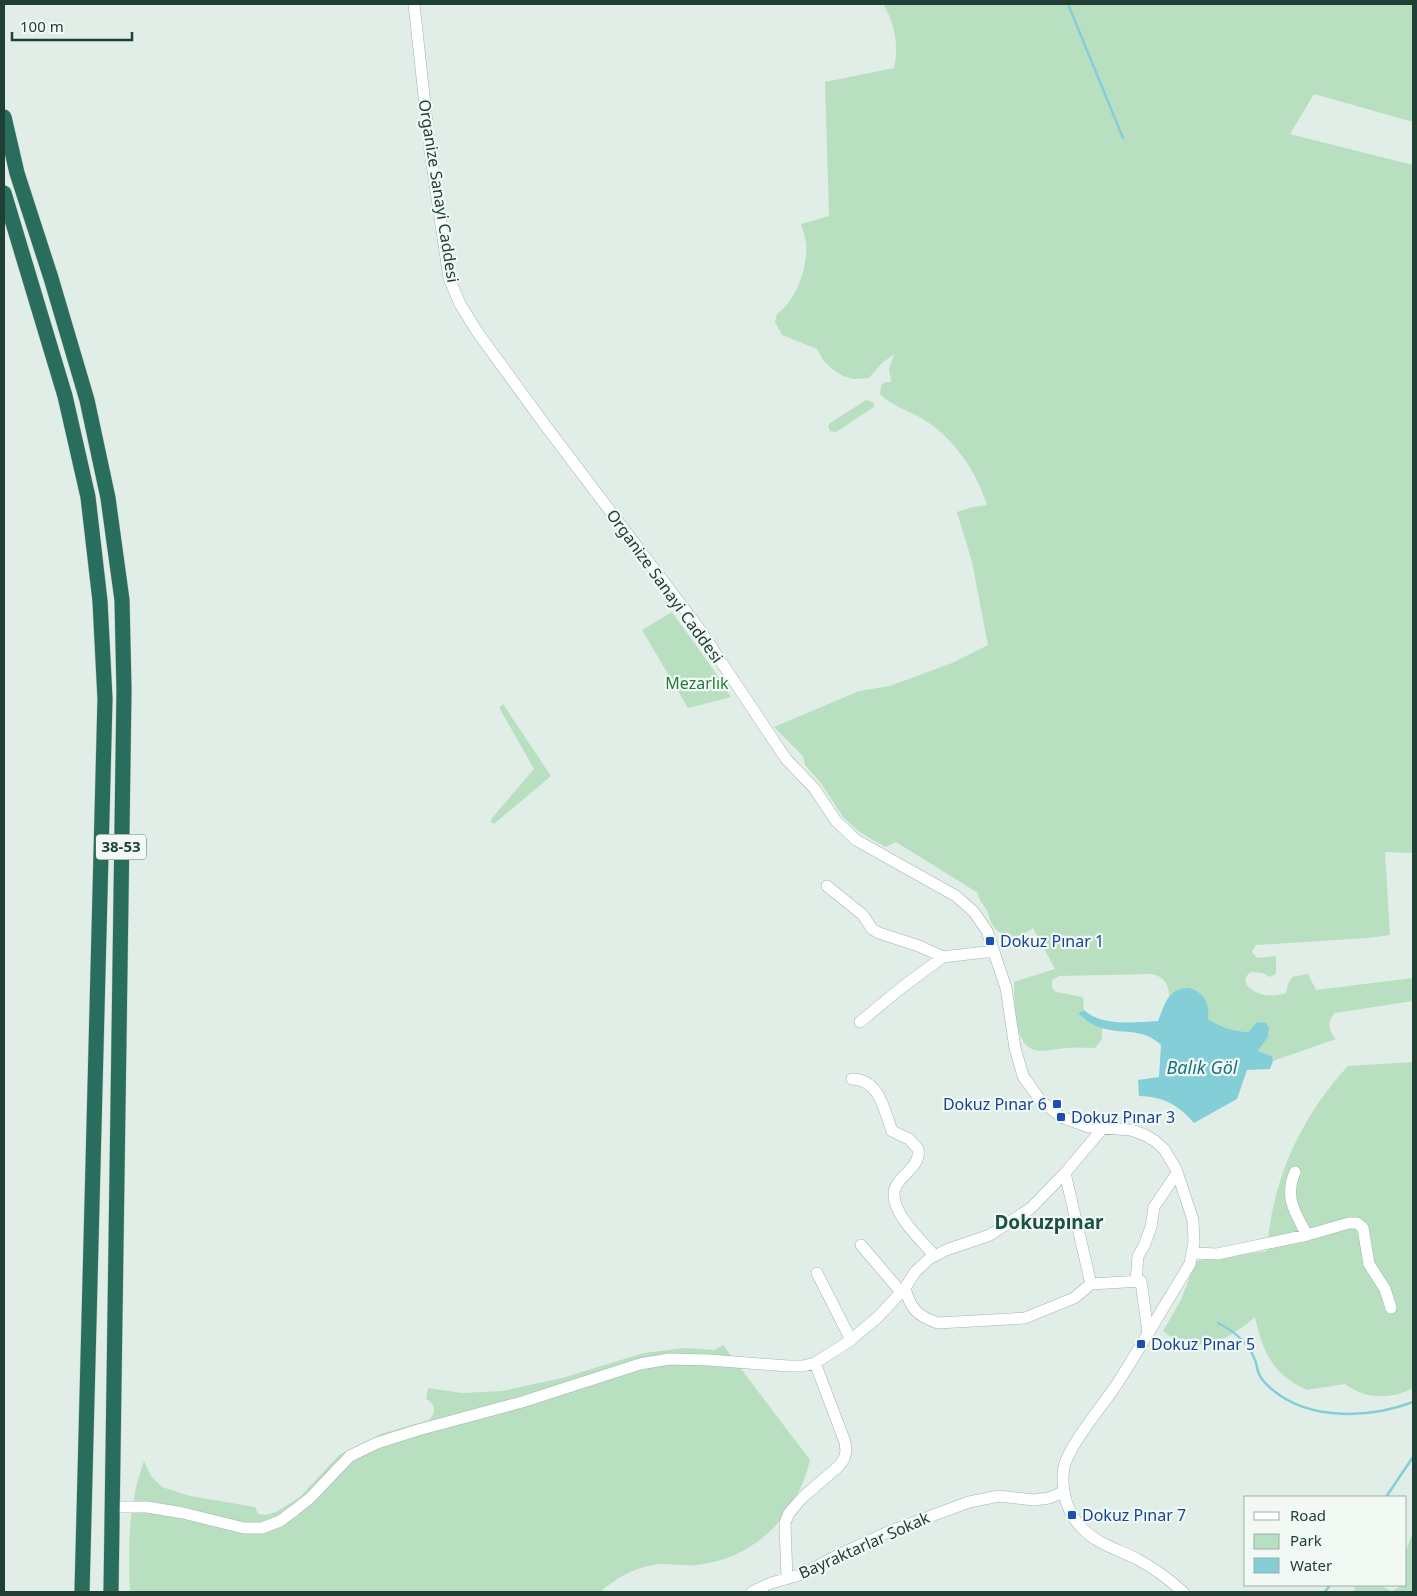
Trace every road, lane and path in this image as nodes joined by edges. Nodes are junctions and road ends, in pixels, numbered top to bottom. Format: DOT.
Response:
graph roads {
  1 [pos="414,4"];
  2 [pos="4,117"];
  3 [pos="4,193"];
  4 [pos="827,886"];
  5 [pos="994,951"];
  6 [pos="942,957"];
  7 [pos="860,1022"];
  8 [pos="852,1079"];
  9 [pos="1103,1128"];
  10 [pos="1295,1172"];
  11 [pos="1065,1173"];
  12 [pos="1177,1173"];
  13 [pos="1306,1235"];
  14 [pos="861,1245"];
  15 [pos="1192,1253"];
  16 [pos="935,1256"];
  17 [pos="817,1273"];
  18 [pos="1136,1280"];
  19 [pos="1091,1284"];
  20 [pos="903,1290"];
  21 [pos="1391,1308"];
  22 [pos="1148,1333"];
  23 [pos="850,1340"];
  24 [pos="815,1363"];
  25 [pos="1064,1492"];
  26 [pos="112,1506"];
  27 [pos="787,1579"];
  28 [pos="82,1592"];
  29 [pos="110,1592"];
  30 [pos="752,1592"];
  31 [pos="1183,1592"];
  1 -- 5 [label="street, Organize Sanayi Caddesi"];
  2 -- 26 [label="highway, 38-53"];
  3 -- 28 [label="highway, 38-53"];
  4 -- 6 [label="street"];
  5 -- 6 [label="street"];
  5 -- 9 [label="street, Organize Sanayi Caddesi"];
  6 -- 7 [label="street"];
  8 -- 16 [label="street"];
  9 -- 11 [label="street"];
  9 -- 12 [label="street, Organize Sanayi Caddesi"];
  10 -- 13 [label="street"];
  11 -- 16 [label="street"];
  11 -- 19 [label="street"];
  12 -- 15 [label="street, Organize Sanayi Caddesi"];
  12 -- 18 [label="street"];
  13 -- 15 [label="street"];
  13 -- 21 [label="street"];
  14 -- 20 [label="street"];
  15 -- 22 [label="street, Organize Sanayi Caddesi"];
  16 -- 20 [label="street"];
  17 -- 23 [label="street"];
  18 -- 19 [label="street"];
  18 -- 22 [label="street"];
  19 -- 20 [label="street"];
  20 -- 23 [label="street"];
  22 -- 25 [label="street, Organize Sanayi Caddesi"];
  23 -- 24 [label="street"];
  24 -- 26 [label="street"];
  24 -- 27 [label="street"];
  25 -- 27 [label="street, Bayraktarlar Sokak"];
  25 -- 31 [label="street, Organize Sanayi Caddesi"];
  26 -- 29 [label="highway, 38-53"];
  27 -- 30 [label="street, Bayraktarlar Sokak"];
}
